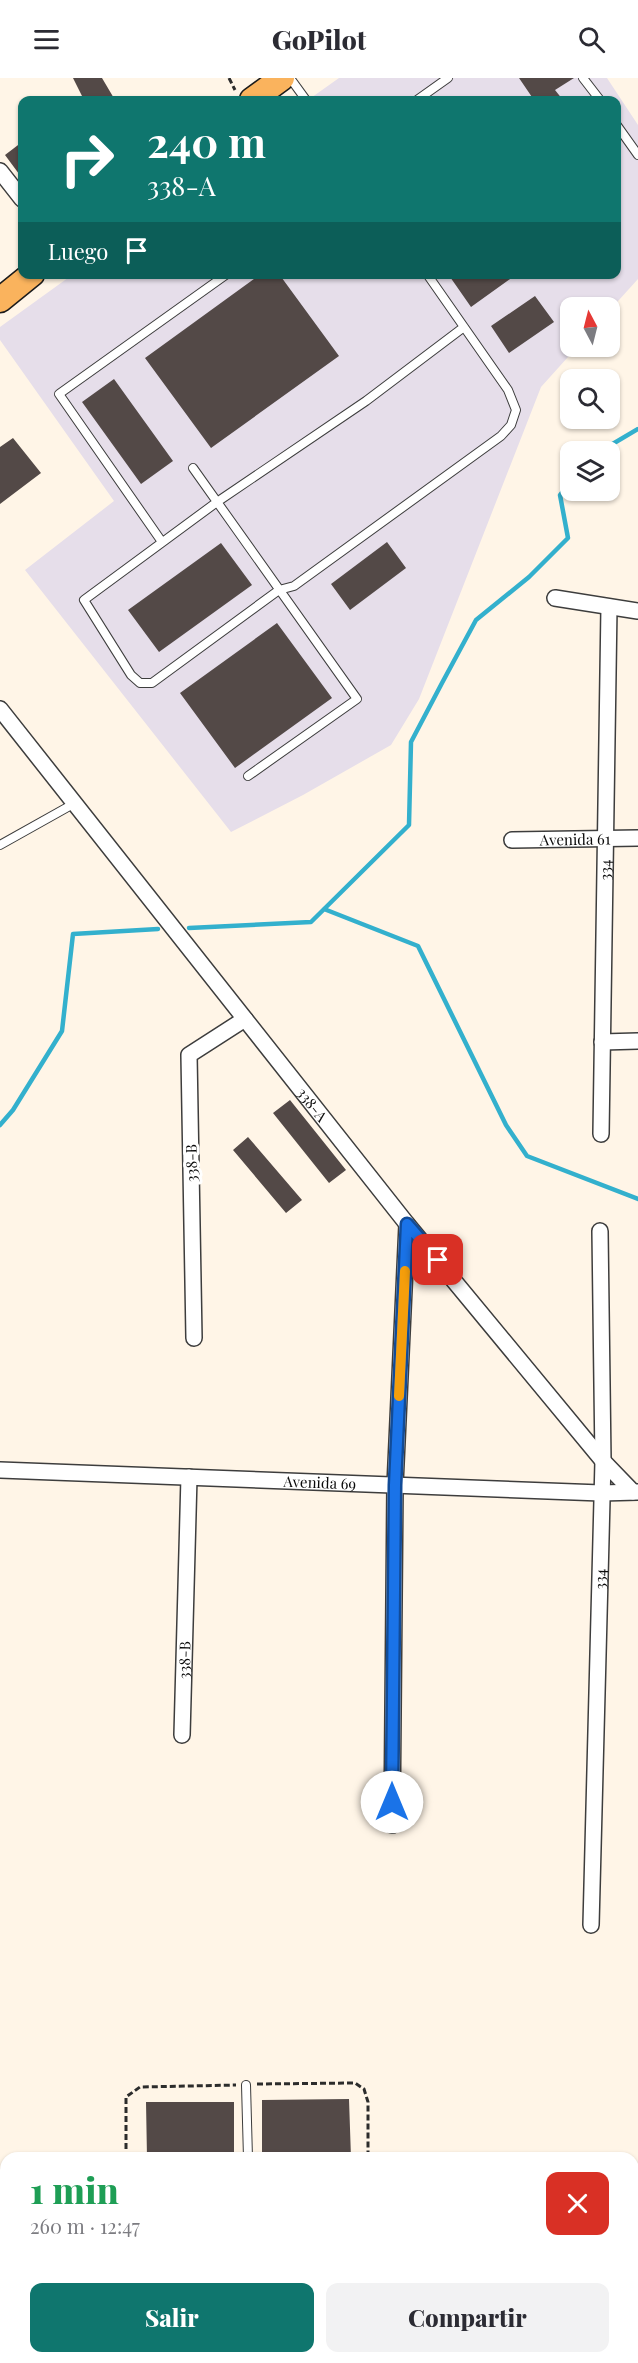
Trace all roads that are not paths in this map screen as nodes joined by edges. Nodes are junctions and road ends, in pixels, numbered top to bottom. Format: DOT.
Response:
graph roads {
  1 [pos="282,78"];
  2 [pos="290,78"];
  3 [pos="448,78"];
  4 [pos="583,78"];
  5 [pos="257,96"];
  6 [pos="303,96"];
  7 [pos="423,96"];
  8 [pos="597,96"];
  9 [pos="621,131"];
  10 [pos="638,155"];
  11 [pos="0,171"];
  12 [pos="18,194"];
  13 [pos="26,279"];
  14 [pos="220,279"];
  15 [pos="430,279"];
  16 [pos="0,300"];
  17 [pos="464,327"];
  18 [pos="193,468"];
  19 [pos="217,502"];
  20 [pos="162,542"];
  21 [pos="279,590"];
  22 [pos="555,598"];
  23 [pos="609,607"];
  24 [pos="638,612"];
  25 [pos="0,709"];
  26 [pos="248,776"];
  27 [pos="75,803"];
  28 [pos="604,838"];
  29 [pos="638,838"];
  30 [pos="512,840"];
  31 [pos="0,845"];
  32 [pos="245,1019"];
  33 [pos="602,1041"];
  34 [pos="638,1041"];
  35 [pos="601,1134"];
  36 [pos="407,1224"];
  37 [pos="600,1231"];
  38 [pos="194,1338"];
  39 [pos="603,1461"];
  40 [pos="0,1470"];
  41 [pos="189,1477"];
  42 [pos="395,1485"];
  43 [pos="635,1492"];
  44 [pos="602,1493"];
  45 [pos="182,1736"];
  46 [pos="392,1825"];
  47 [pos="591,1925"];
  48 [pos="246,2085"];
  49 [pos="248,2152"];
  1 -- 5 [label="main road"];
  2 -- 6 [label="lane"];
  3 -- 7 [label="lane"];
  4 -- 8 [label="lane"];
  9 -- 10 [label="lane"];
  11 -- 12 [label="street"];
  13 -- 16 [label="main road"];
  14 -- 20 [label="lane"];
  15 -- 17 [label="lane"];
  17 -- 19 [label="lane"];
  17 -- 21 [label="lane"];
  18 -- 19 [label="lane"];
  19 -- 20 [label="lane"];
  19 -- 21 [label="lane"];
  20 -- 21 [label="lane"];
  21 -- 26 [label="lane"];
  22 -- 23 [label="street"];
  23 -- 24 [label="street"];
  23 -- 28 [label="street, 334"];
  25 -- 27 [label="street, 338-A"];
  27 -- 31 [label="lane"];
  27 -- 32 [label="street, 338-A"];
  28 -- 29 [label="street, Avenida 61"];
  28 -- 30 [label="street, Avenida 61"];
  28 -- 33 [label="street, 334"];
  32 -- 36 [label="street, 338-A"];
  32 -- 38 [label="street, 338-B"];
  33 -- 34 [label="street"];
  33 -- 35 [label="street, 334"];
  36 -- 39 [label="street, 338-A"];
  36 -- 42 [label="street"];
  37 -- 39 [label="street, 334"];
  39 -- 43 [label="street, 338-A"];
  39 -- 44 [label="street, 334"];
  40 -- 41 [label="street, Avenida 69"];
  41 -- 42 [label="street, Avenida 69"];
  41 -- 45 [label="street, 338-B"];
  42 -- 44 [label="street, Avenida 69"];
  42 -- 46 [label="street"];
  43 -- 44 [label="street, Avenida 69"];
  44 -- 47 [label="street, 334"];
  48 -- 49 [label="lane"];
}
